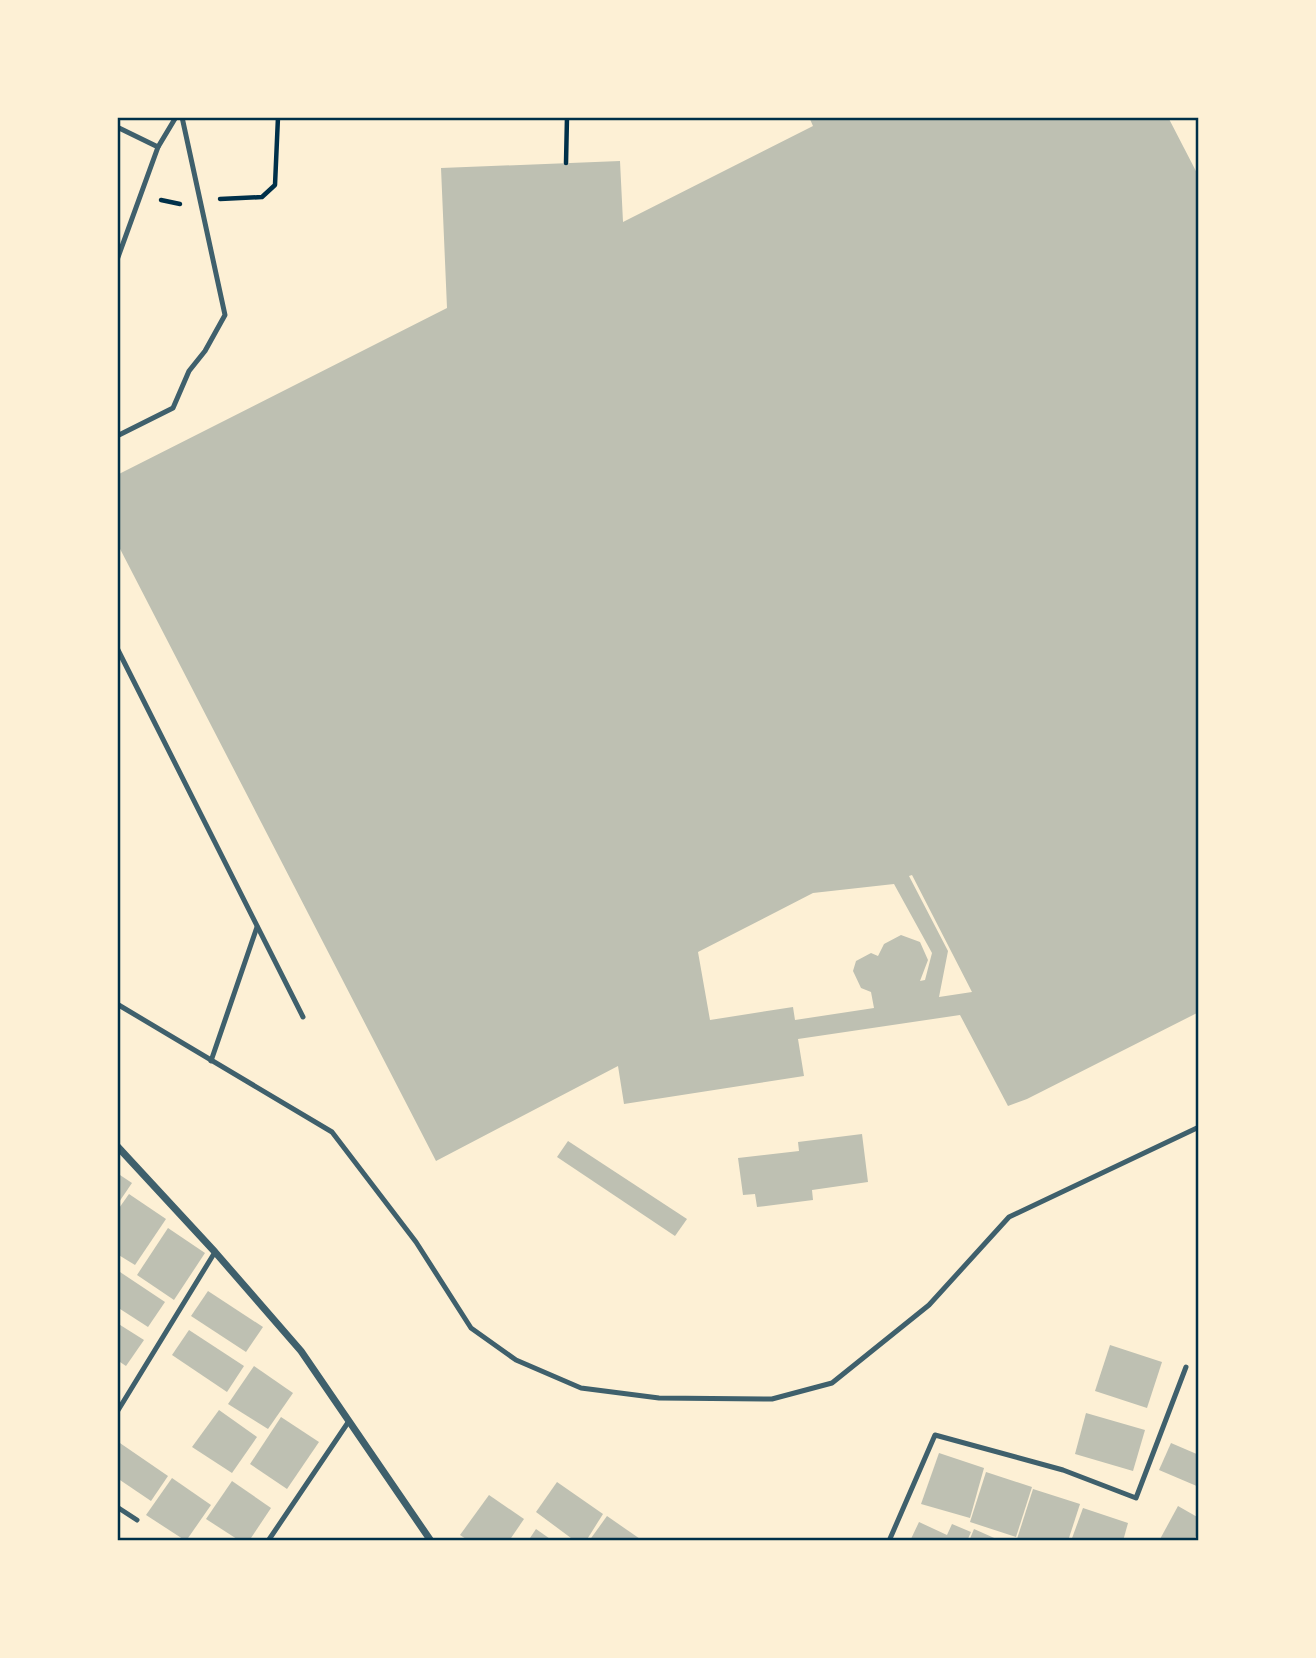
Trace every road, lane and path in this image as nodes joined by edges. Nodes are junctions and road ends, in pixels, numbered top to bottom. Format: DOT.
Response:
graph roads {
  1 [pos="176,117"];
  2 [pos="182,117"];
  3 [pos="278,117"];
  4 [pos="567,117"];
  5 [pos="117,127"];
  6 [pos="158,147"];
  7 [pos="566,163"];
  8 [pos="141,193"];
  9 [pos="201,202"];
  10 [pos="117,260"];
  11 [pos="117,436"];
  12 [pos="117,648"];
  13 [pos="257,927"];
  14 [pos="117,1004"];
  15 [pos="303,1017"];
  16 [pos="211,1061"];
  17 [pos="1199,1127"];
  18 [pos="117,1146"];
  19 [pos="215,1252"];
  20 [pos="1186,1367"];
  21 [pos="117,1412"];
  22 [pos="349,1421"];
  23 [pos="117,1507"];
  24 [pos="137,1520"];
  25 [pos="268,1541"];
  26 [pos="431,1541"];
  27 [pos="889,1541"];
  1 -- 6 [label="lane"];
  2 -- 9 [label="lane"];
  3 -- 9 [label="path"];
  4 -- 7 [label="path"];
  5 -- 6 [label="lane"];
  6 -- 8 [label="lane"];
  8 -- 9 [label="path"];
  8 -- 10 [label="lane"];
  9 -- 11 [label="lane"];
  12 -- 13 [label="lane"];
  13 -- 15 [label="lane"];
  13 -- 16 [label="lane"];
  14 -- 16 [label="lane"];
  16 -- 17 [label="lane"];
  18 -- 19 [label="street"];
  19 -- 21 [label="lane"];
  19 -- 22 [label="street"];
  20 -- 27 [label="lane"];
  22 -- 25 [label="lane"];
  22 -- 26 [label="street"];
  23 -- 24 [label="lane"];
}
